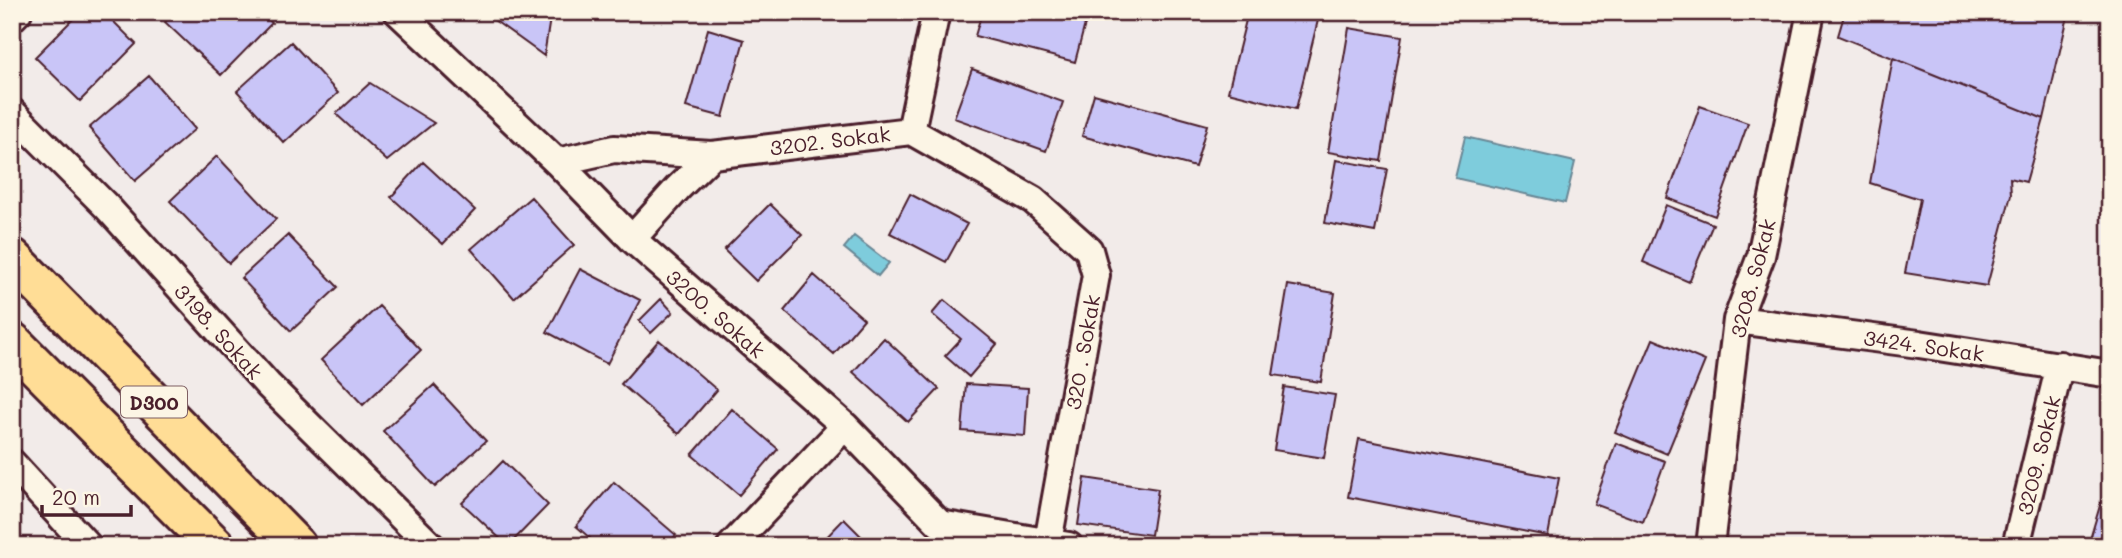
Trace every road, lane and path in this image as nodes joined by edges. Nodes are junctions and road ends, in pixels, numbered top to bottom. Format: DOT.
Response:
graph roads {
  1 [pos="18,12"];
  2 [pos="398,12"];
  3 [pos="936,12"];
  4 [pos="1811,12"];
  5 [pos="12,18"];
  6 [pos="12,112"];
  7 [pos="911,131"];
  8 [pos="712,155"];
  9 [pos="557,162"];
  10 [pos="632,239"];
  11 [pos="12,258"];
  12 [pos="1737,320"];
  13 [pos="12,342"];
  14 [pos="2060,365"];
  15 [pos="2110,374"];
  16 [pos="845,426"];
  17 [pos="12,463"];
  18 [pos="1059,544"];
  19 [pos="88,546"];
  20 [pos="215,546"];
  21 [pos="296,546"];
  22 [pos="430,546"];
  23 [pos="731,546"];
  24 [pos="1710,546"];
  25 [pos="2016,546"];
  1 -- 5 [label="street"];
  2 -- 9 [label="street, 3200. Sokak"];
  3 -- 7 [label="street, 3202. Sokak"];
  4 -- 12 [label="street, 3208. Sokak"];
  6 -- 22 [label="street, 3198. Sokak"];
  7 -- 8 [label="street, 3202. Sokak"];
  7 -- 18 [label="street, 320 . Sokak"];
  8 -- 9 [label="street, 3202. Sokak"];
  8 -- 10 [label="street"];
  9 -- 10 [label="street, 3200. Sokak"];
  10 -- 16 [label="street, 3200. Sokak"];
  11 -- 21 [label="highway, D300"];
  12 -- 14 [label="street, 3424. Sokak"];
  12 -- 24 [label="street, 3208. Sokak"];
  13 -- 20 [label="highway, D300"];
  14 -- 15 [label="street, 3424. Sokak"];
  14 -- 25 [label="street, 3209. Sokak"];
  16 -- 18 [label="street, 3200. Sokak"];
  16 -- 23 [label="street"];
  17 -- 19 [label="street"];
}
